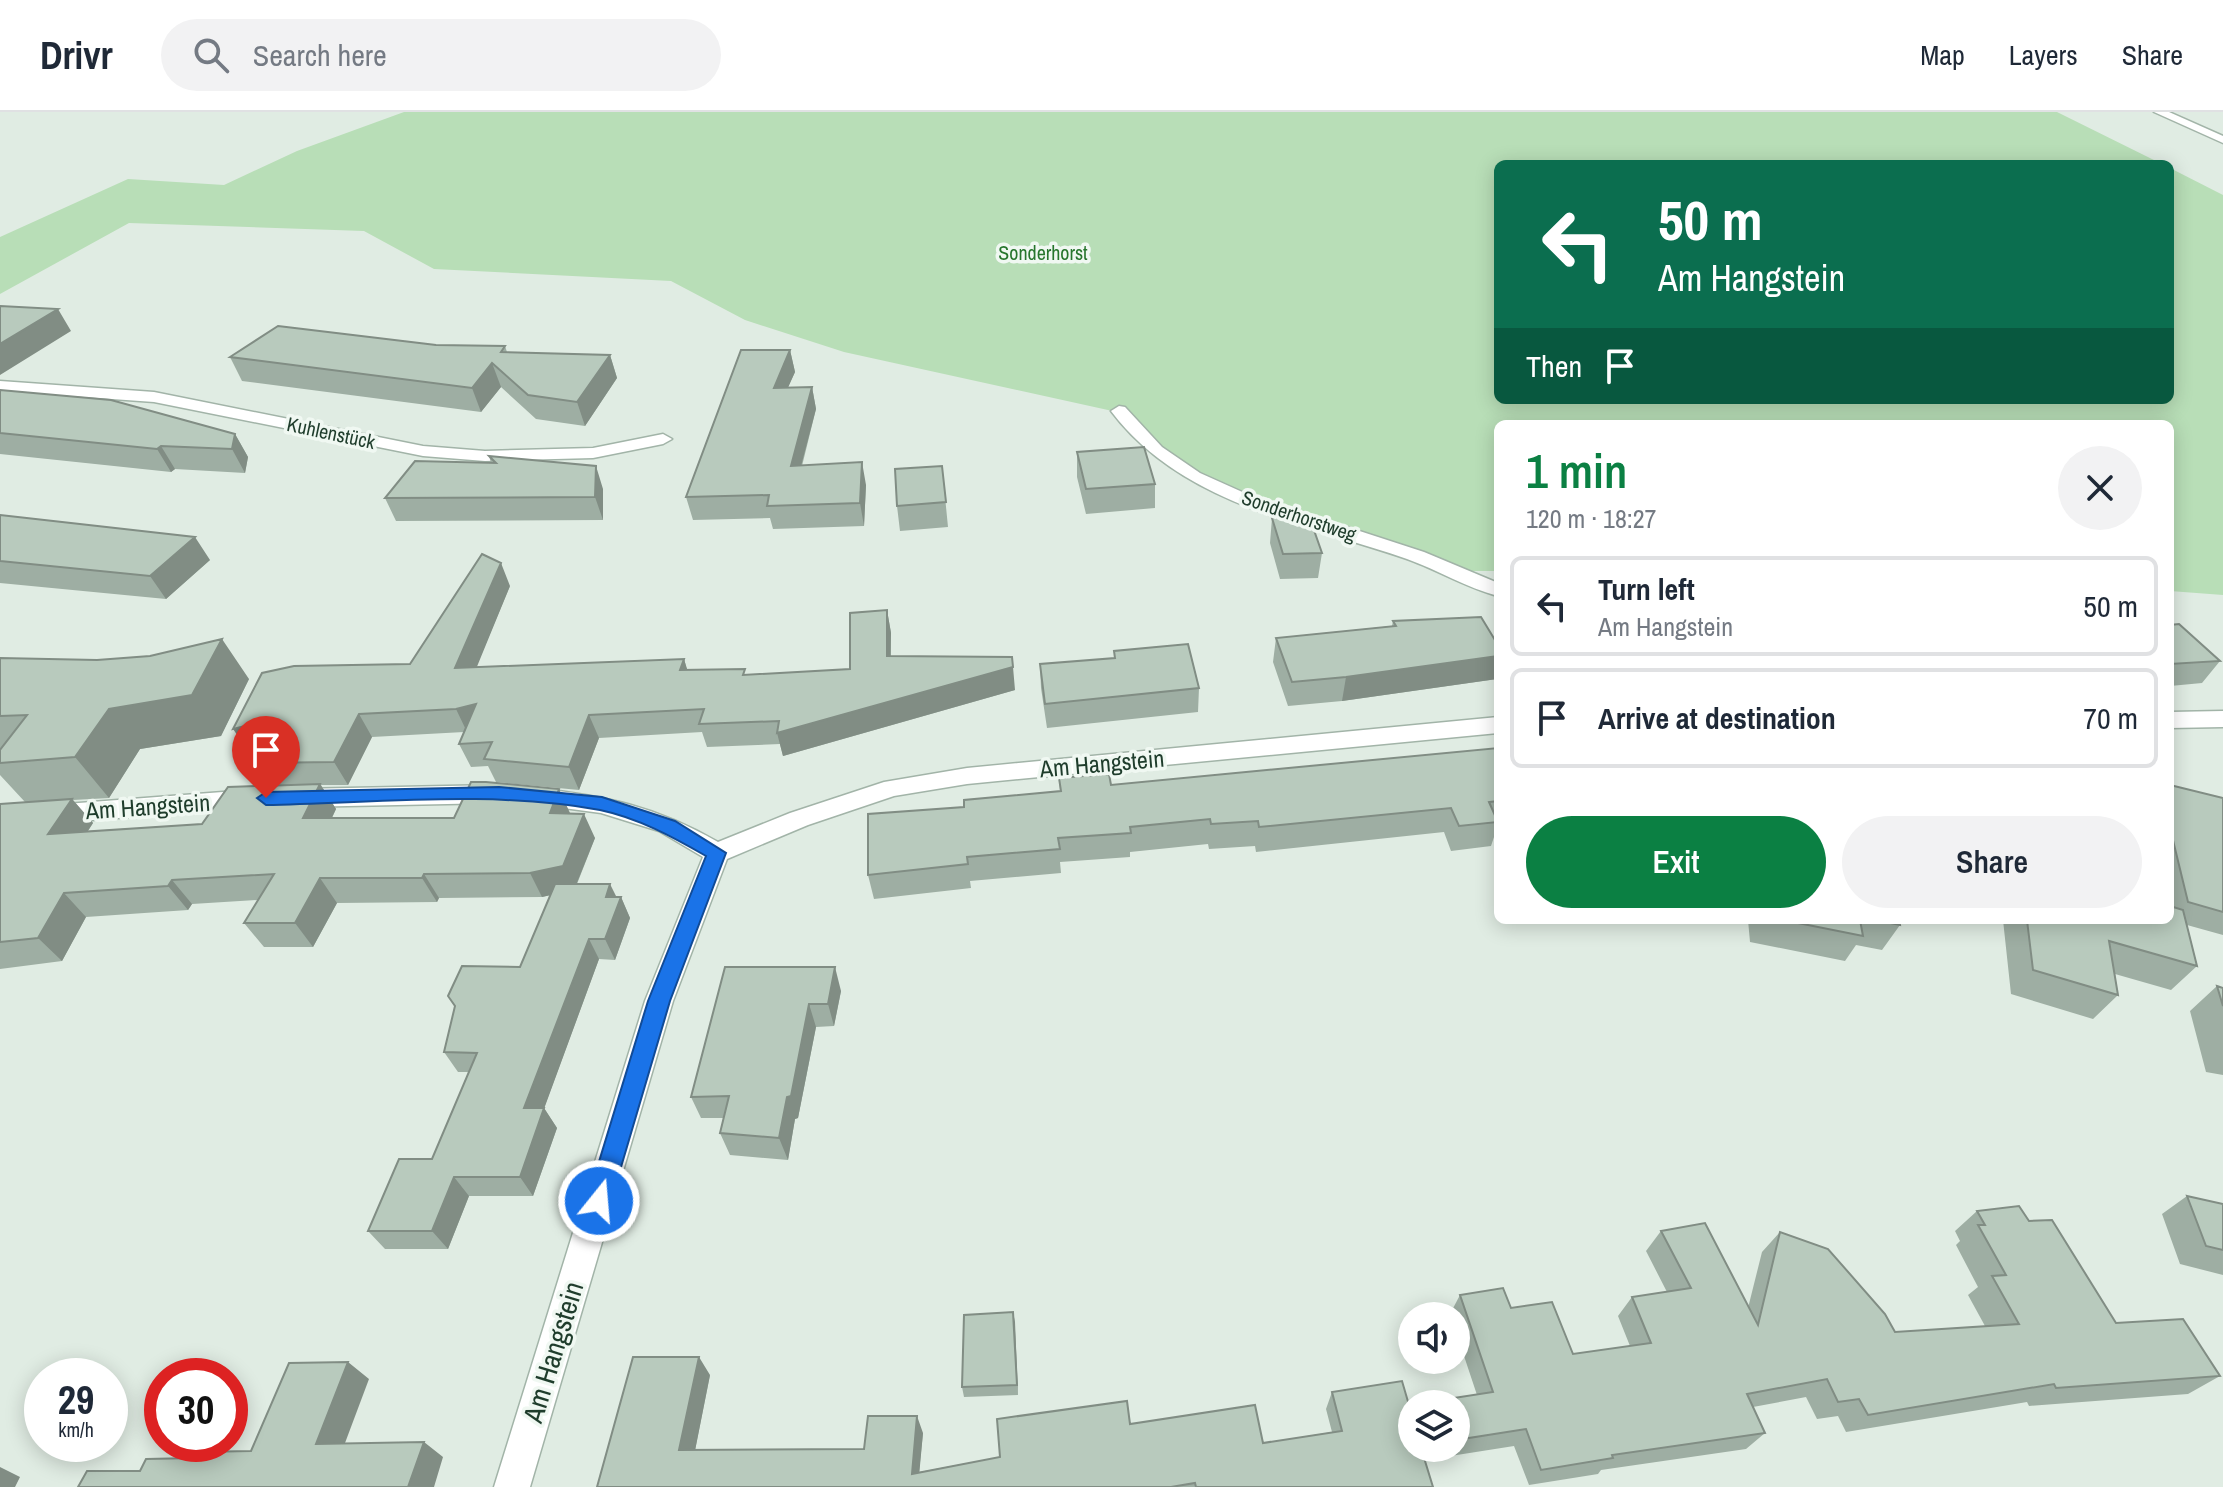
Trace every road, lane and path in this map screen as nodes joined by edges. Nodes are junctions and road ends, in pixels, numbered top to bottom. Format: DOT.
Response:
graph roads {
  1 [pos="2160,112"];
  2 [pos="2223,140"];
  3 [pos="0,386"];
  4 [pos="1119,411"];
  5 [pos="663,439"];
  6 [pos="1494,588"];
  7 [pos="2223,719"];
  8 [pos="2174,720"];
  9 [pos="1494,725"];
  10 [pos="0,818"];
  11 [pos="717,853"];
  12 [pos="512,1487"];
  1 -- 2 [label="street"];
  3 -- 5 [label="street, Kuhlenstück"];
  4 -- 6 [label="street, Sonderhorstweg"];
  7 -- 8 [label="street"];
  9 -- 11 [label="street, Am Hangstein"];
  10 -- 11 [label="street, Am Hangstein"];
  11 -- 12 [label="street, Am Hangstein"];
}
